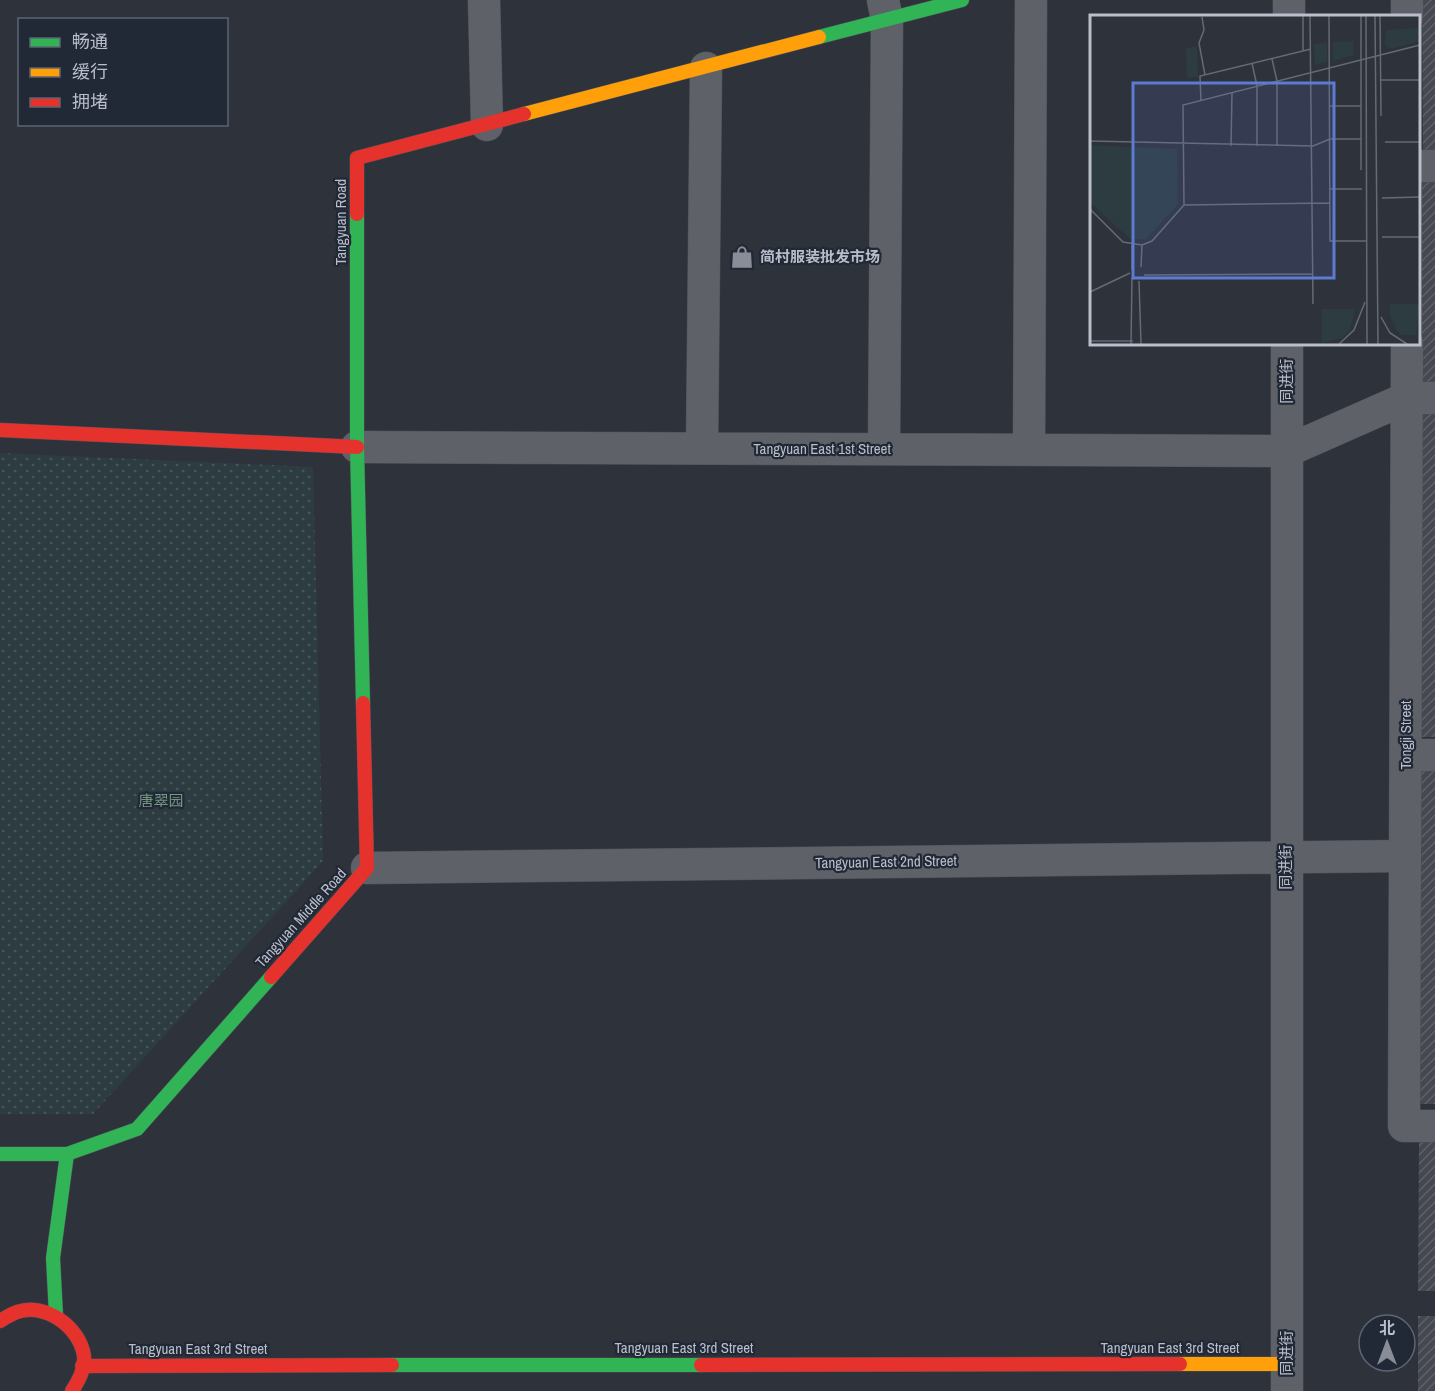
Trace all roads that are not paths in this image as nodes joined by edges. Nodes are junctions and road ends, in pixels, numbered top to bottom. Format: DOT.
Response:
graph roads {
  1 [pos="484,0"];
  2 [pos="962,0"];
  3 [pos="1031,0"];
  4 [pos="1289,0"];
  5 [pos="885,10"];
  6 [pos="1288,15"];
  7 [pos="706,68"];
  8 [pos="487,124"];
  9 [pos="1287,345"];
  10 [pos="1407,345"];
  11 [pos="1421,398"];
  12 [pos="0,430"];
  13 [pos="357,447"];
  14 [pos="702,448"];
  15 [pos="884,449"];
  16 [pos="1029,450"];
  17 [pos="1287,451"];
  18 [pos="1420,755"];
  19 [pos="1286,856"];
  20 [pos="1405,856"];
  21 [pos="367,868"];
  22 [pos="1435,1126"];
  23 [pos="0,1154"];
  24 [pos="68,1154"];
  25 [pos="56,1315"];
  26 [pos="0,1321"];
  27 [pos="82,1366"];
  28 [pos="1287,1377"];
  29 [pos="72,1391"];
  1 -- 8 [label="street"];
  2 -- 5 [label="street, Tangyuan Road"];
  3 -- 16 [label="street"];
  4 -- 6 [label="street"];
  5 -- 7 [label="street, Tangyuan Road"];
  5 -- 15 [label="street"];
  7 -- 8 [label="street, Tangyuan Road"];
  7 -- 14 [label="street"];
  8 -- 13 [label="street, Tangyuan Road"];
  9 -- 17 [label="street, 同进街"];
  10 -- 11 [label="street, Tongji Street"];
  11 -- 17 [label="street"];
  11 -- 18 [label="street, Tongji Street"];
  12 -- 13 [label="street"];
  13 -- 14 [label="street, Tangyuan East 1st Street"];
  13 -- 21 [label="street, Tangyuan Middle Road"];
  14 -- 15 [label="street, Tangyuan East 1st Street"];
  15 -- 16 [label="street, Tangyuan East 1st Street"];
  16 -- 17 [label="street, Tangyuan East 1st Street"];
  17 -- 19 [label="street, 同进街"];
  18 -- 20 [label="street, Tongji Street"];
  19 -- 20 [label="street, Tangyuan East 2nd Street"];
  19 -- 21 [label="street, Tangyuan East 2nd Street"];
  19 -- 28 [label="street, 同进街"];
  20 -- 22 [label="street, Tongji Street"];
  21 -- 24 [label="street, Tangyuan Middle Road"];
  23 -- 24 [label="street, Tangyuan Middle Road"];
  24 -- 25 [label="street"];
  25 -- 26 [label="street"];
  25 -- 27 [label="street"];
  27 -- 28 [label="street, Tangyuan East 3rd Street"];
  27 -- 29 [label="street"];
}
